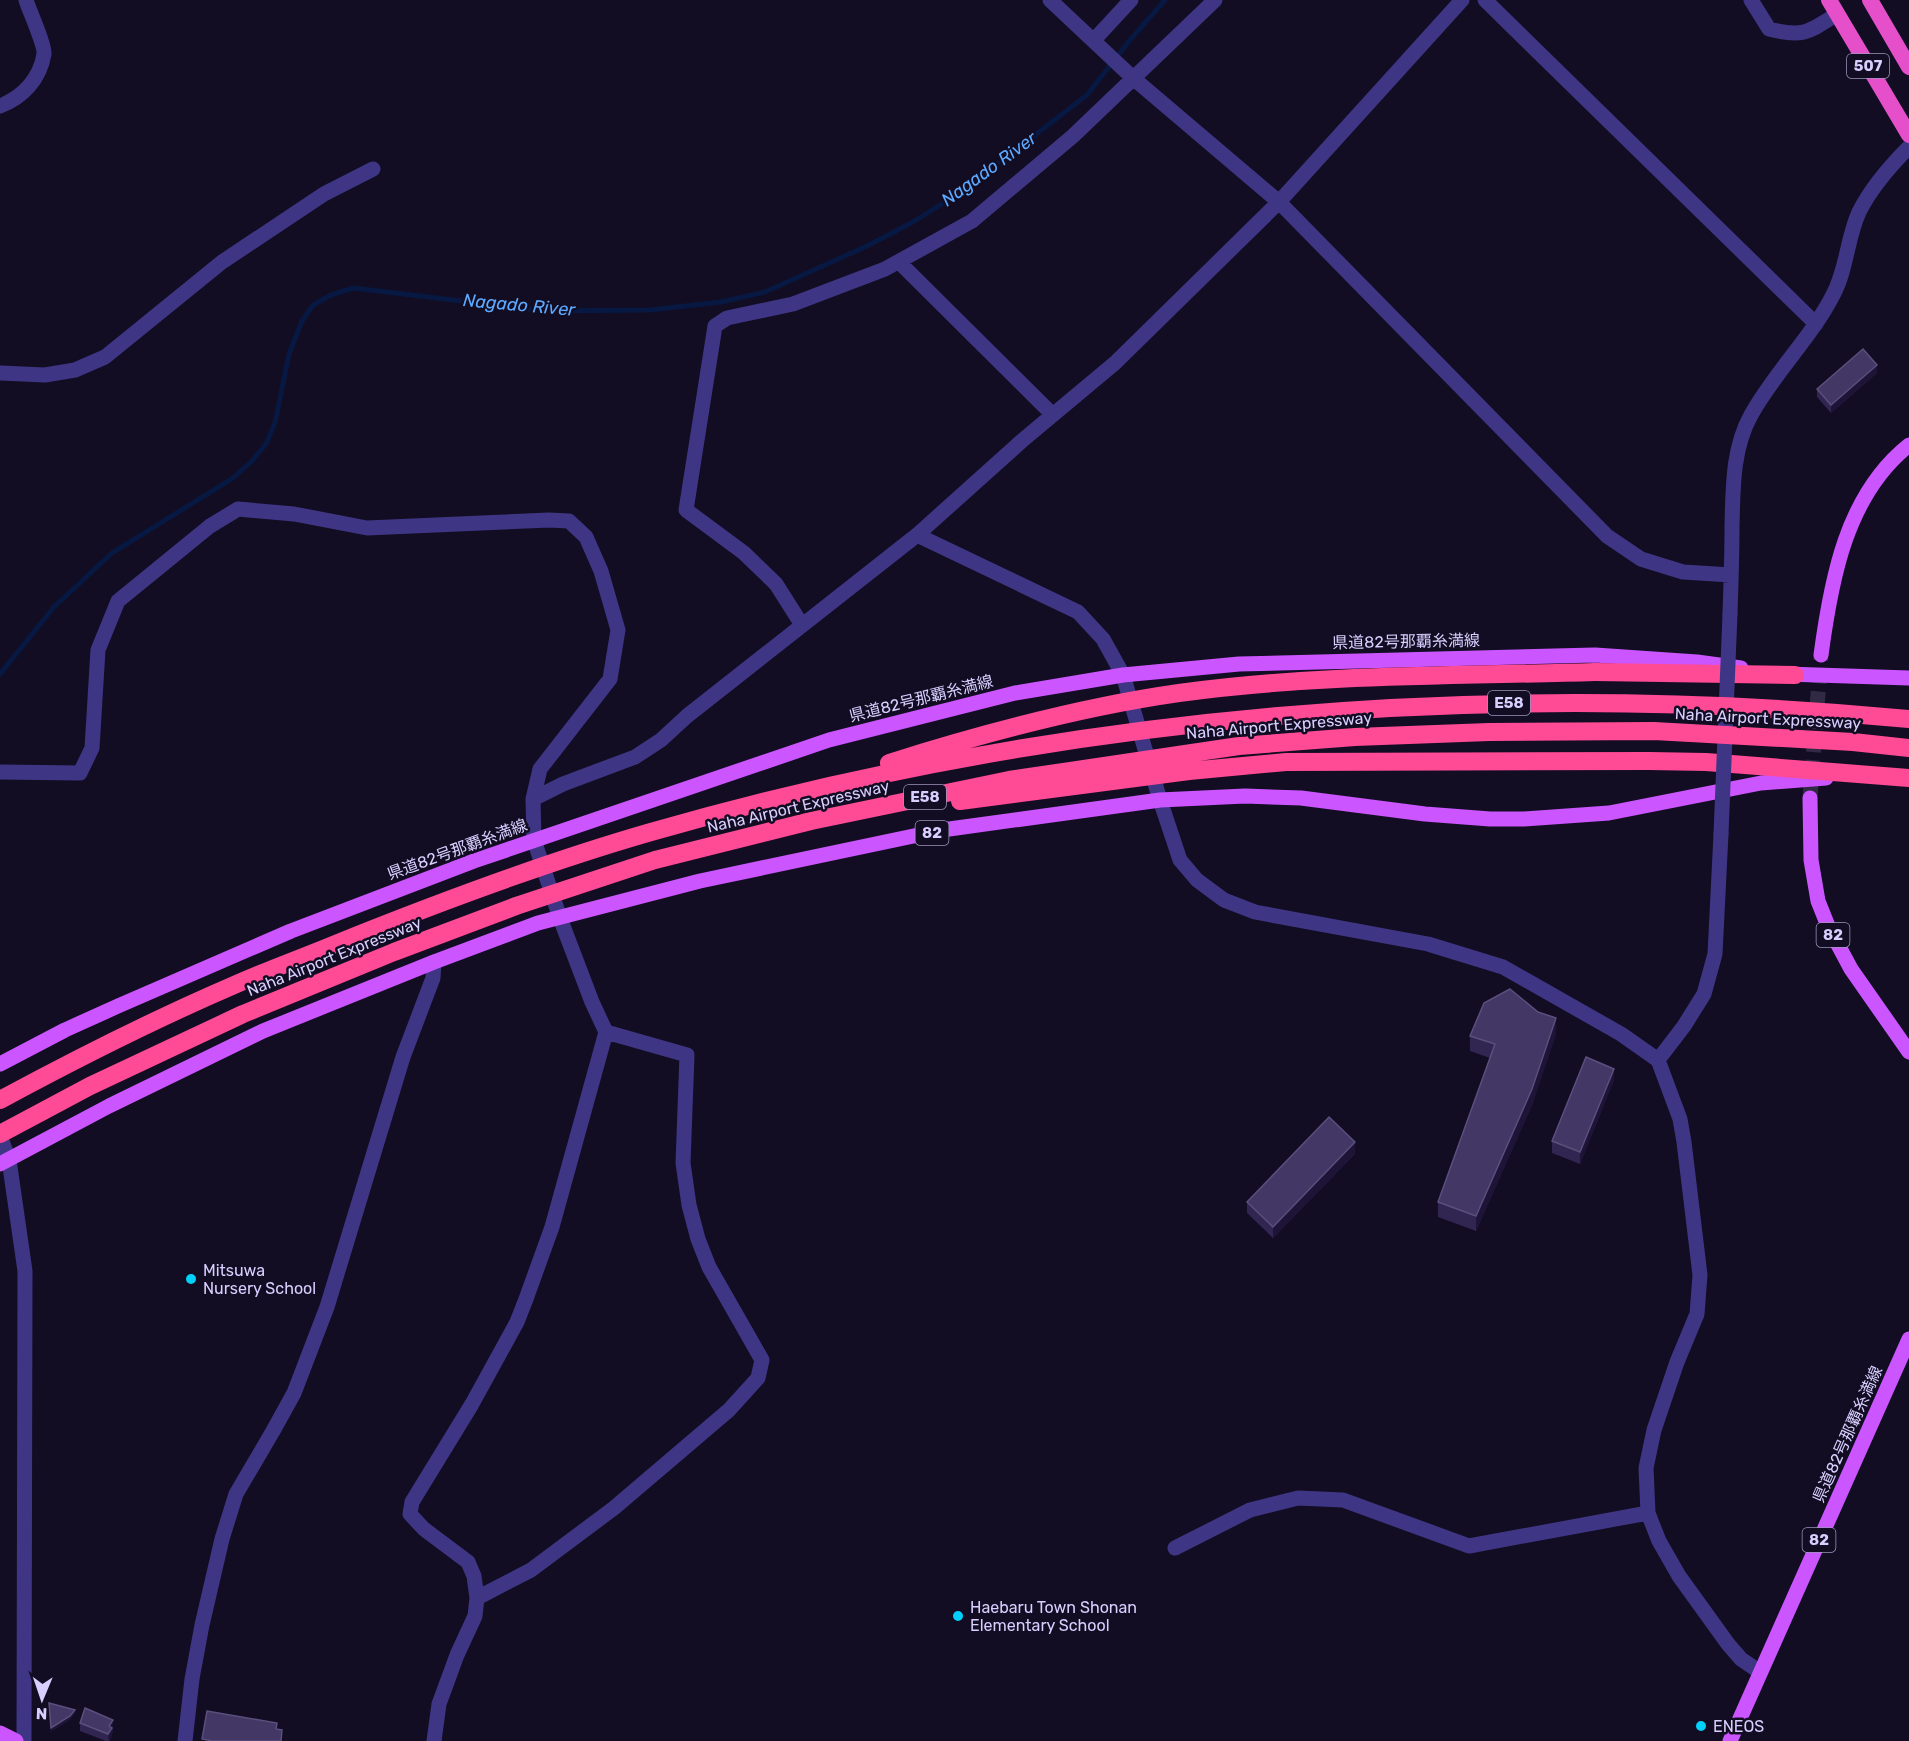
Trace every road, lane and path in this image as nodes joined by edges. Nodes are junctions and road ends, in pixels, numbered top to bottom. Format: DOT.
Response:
graph roads {
  1 [pos="26,0"];
  2 [pos="1050,0"];
  3 [pos="1131,0"];
  4 [pos="1215,0"];
  5 [pos="1462,0"];
  6 [pos="1485,0"];
  7 [pos="1751,0"];
  8 [pos="1870,0"];
  9 [pos="1833,7"];
  10 [pos="1094,40"];
  11 [pos="1909,67"];
  12 [pos="1133,78"];
  13 [pos="0,106"];
  14 [pos="1909,135"];
  15 [pos="1909,147"];
  16 [pos="373,169"];
  17 [pos="1279,202"];
  18 [pos="899,262"];
  19 [pos="1816,324"];
  20 [pos="0,373"];
  21 [pos="1053,415"];
  22 [pos="1909,445"];
  23 [pos="917,535"];
  24 [pos="1731,575"];
  25 [pos="802,625"];
  26 [pos="1821,655"];
  27 [pos="1123,675"];
  28 [pos="1796,675"];
  29 [pos="1909,678"];
  30 [pos="1909,719"];
  31 [pos="1909,748"];
  32 [pos="0,772"];
  33 [pos="1909,778"];
  34 [pos="795,793"];
  35 [pos="1810,798"];
  36 [pos="533,799"];
  37 [pos="1160,800"];
  38 [pos="811,821"];
  39 [pos="534,840"];
  40 [pos="560,918"];
  41 [pos="434,962"];
  42 [pos="606,1032"];
  43 [pos="1909,1052"];
  44 [pos="1658,1060"];
  45 [pos="0,1064"];
  46 [pos="0,1100"];
  47 [pos="0,1135"];
  48 [pos="4,1162"];
  49 [pos="1909,1339"];
  50 [pos="1648,1514"];
  51 [pos="1175,1548"];
  52 [pos="477,1598"];
  53 [pos="1760,1671"];
  54 [pos="0,1733"];
  55 [pos="16,1741"];
  56 [pos="24,1741"];
  57 [pos="185,1741"];
  58 [pos="434,1741"];
  59 [pos="1730,1741"];
  1 -- 13 [label="street"];
  2 -- 10 [label="street"];
  3 -- 10 [label="street"];
  4 -- 12 [label="street"];
  5 -- 17 [label="street"];
  6 -- 19 [label="street"];
  7 -- 9 [label="street"];
  8 -- 11 [label="highway, 507"];
  9 -- 14 [label="highway, 507"];
  10 -- 12 [label="street"];
  12 -- 17 [label="street"];
  12 -- 18 [label="street"];
  15 -- 19 [label="street"];
  16 -- 20 [label="street"];
  17 -- 21 [label="street"];
  17 -- 24 [label="street"];
  18 -- 21 [label="street"];
  18 -- 25 [label="street"];
  19 -- 24 [label="street"];
  21 -- 23 [label="street"];
  22 -- 26 [label="main road"];
  23 -- 25 [label="street"];
  23 -- 27 [label="street"];
  24 -- 44 [label="street, bridge"];
  25 -- 36 [label="street"];
  27 -- 28 [label="main road, 県道82号那覇糸満線"];
  27 -- 37 [label="street"];
  27 -- 39 [label="main road, 県道82号那覇糸満線"];
  28 -- 29 [label="main road, 県道82号那覇糸満線"];
  28 -- 34 [label="highway, bridge"];
  30 -- 34 [label="highway, Naha Airport Expressway / E58, bridge"];
  31 -- 38 [label="highway, Naha Airport Expressway / E58, bridge"];
  32 -- 36 [label="street"];
  33 -- 37 [label="main road, 82"];
  33 -- 38 [label="highway, bridge"];
  34 -- 46 [label="highway, Naha Airport Expressway / E58, bridge"];
  35 -- 43 [label="main road, 82"];
  36 -- 39 [label="street"];
  37 -- 40 [label="main road, 82"];
  37 -- 44 [label="street"];
  38 -- 47 [label="highway, Naha Airport Expressway / E58, bridge"];
  39 -- 40 [label="street"];
  39 -- 45 [label="main road, 県道82号那覇糸満線"];
  40 -- 41 [label="main road, 82"];
  40 -- 42 [label="street"];
  41 -- 48 [label="main road, 82"];
  41 -- 57 [label="street"];
  42 -- 52 [label="street"];
  42 -- 52 [label="street"];
  44 -- 50 [label="street"];
  47 -- 48 [label="street"];
  48 -- 56 [label="street"];
  49 -- 53 [label="main road, 県道82号那覇糸満線 / 82"];
  50 -- 51 [label="street"];
  50 -- 53 [label="street"];
  52 -- 58 [label="street"];
  53 -- 59 [label="main road, 県道82号那覇糸満線 / 82"];
  54 -- 55 [label="main road"];
}
